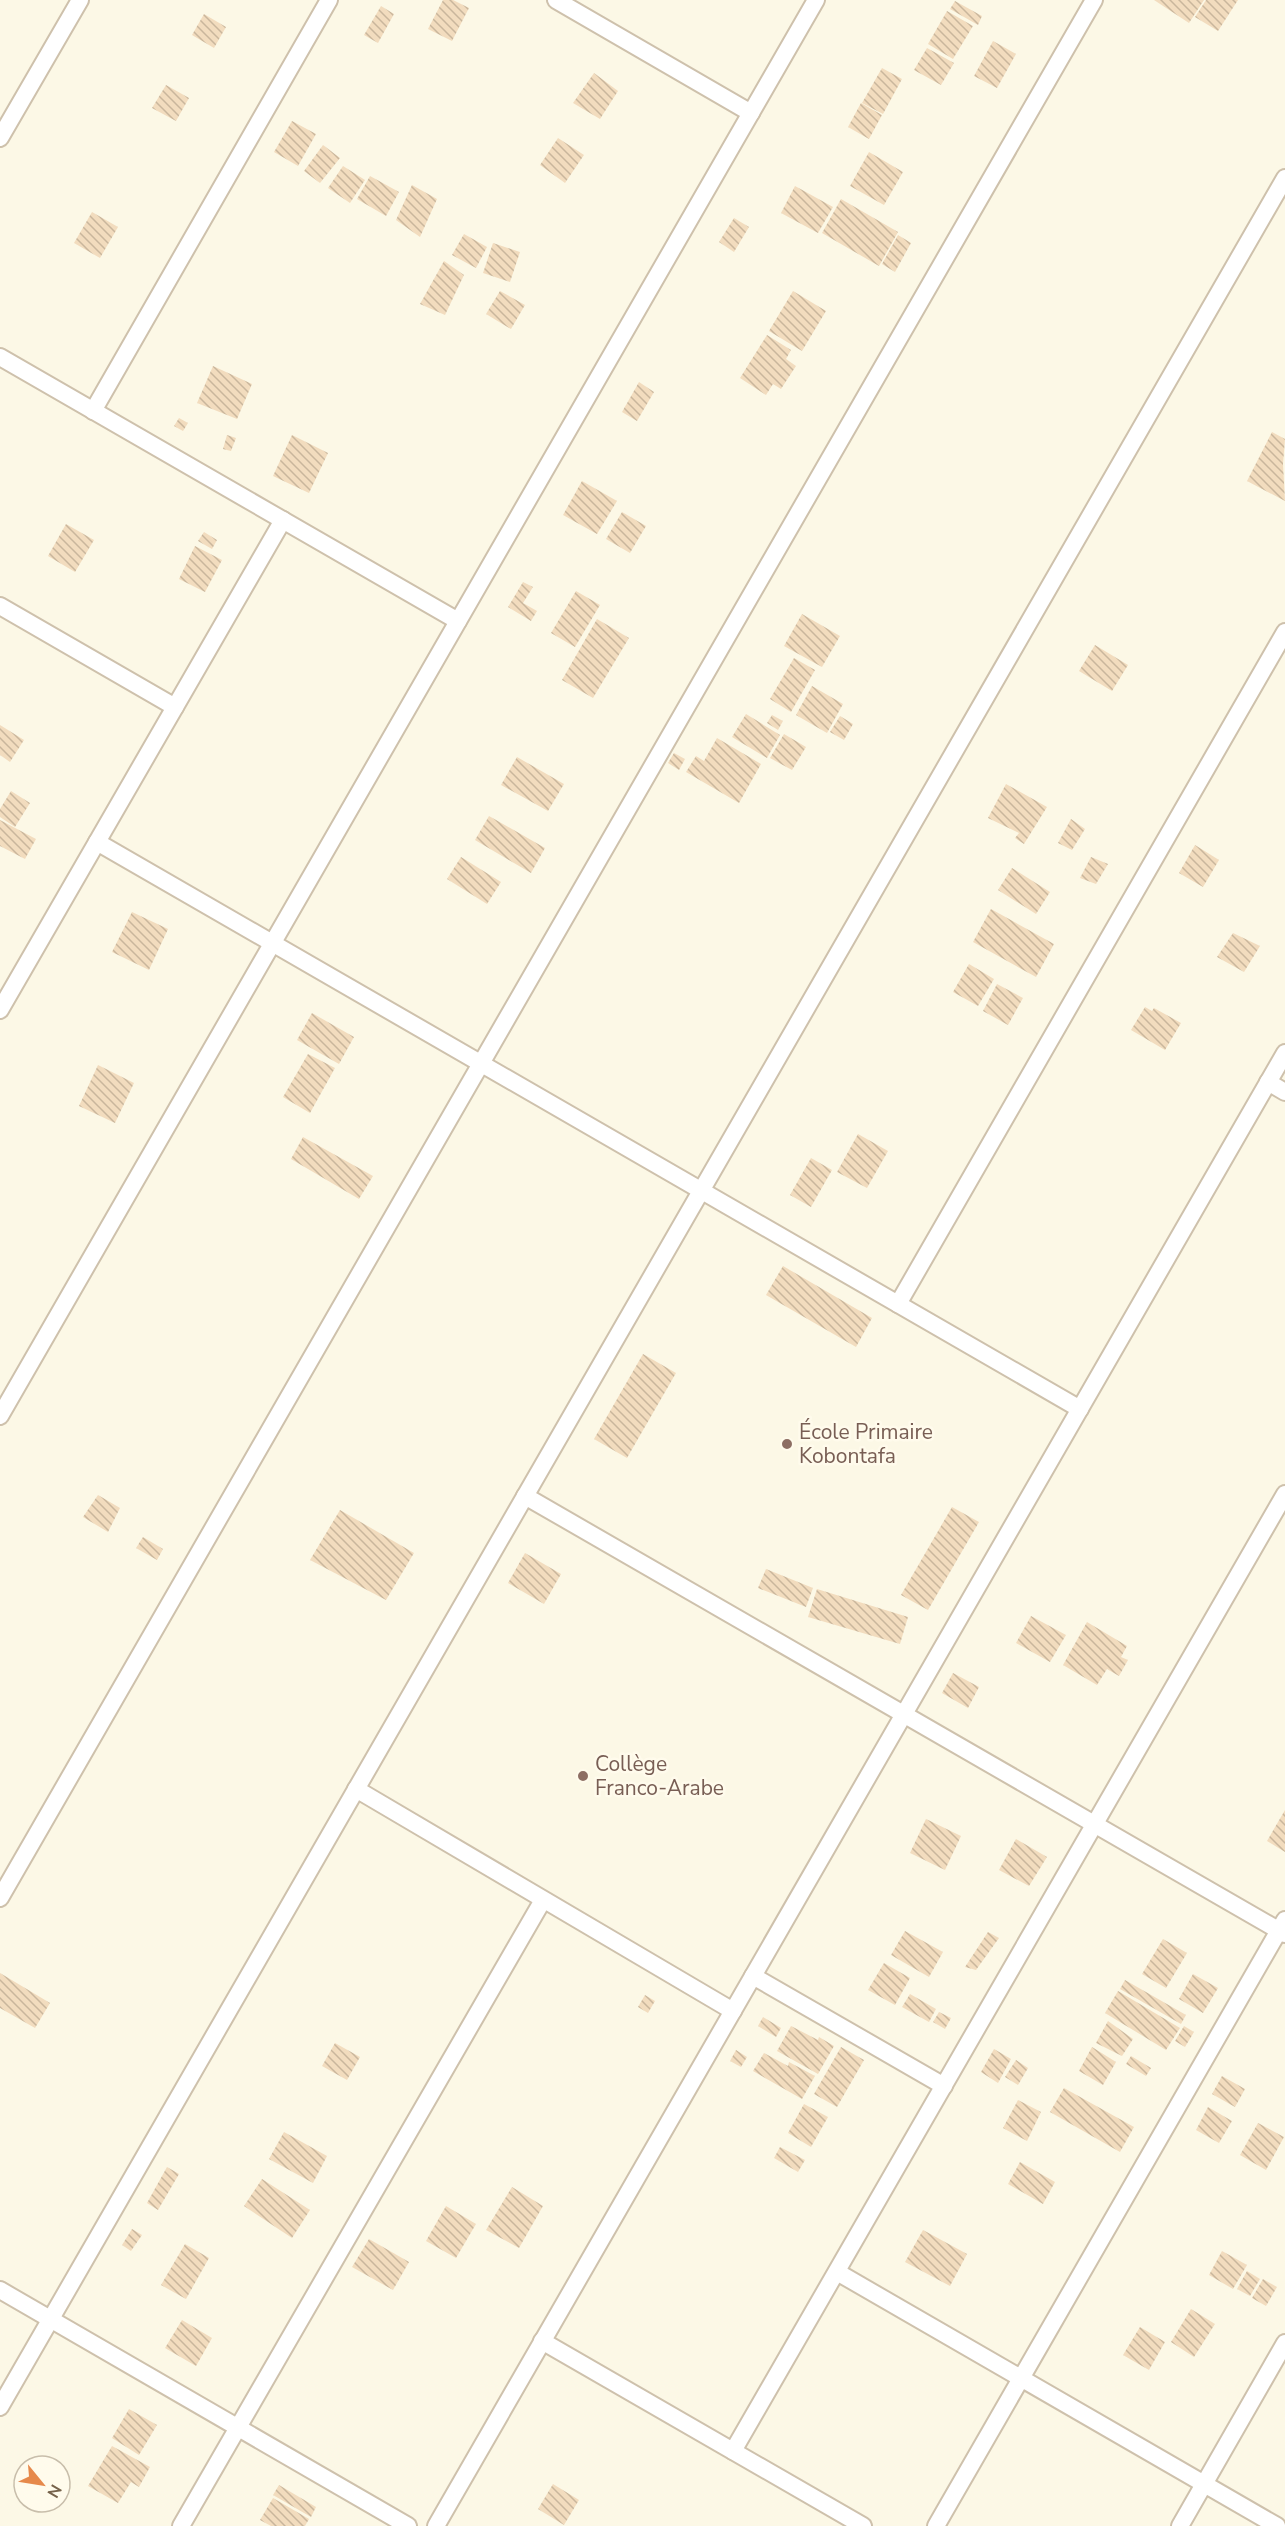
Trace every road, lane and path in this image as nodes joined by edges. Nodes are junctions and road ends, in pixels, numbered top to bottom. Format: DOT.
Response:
graph roads {
  1 [pos="80,0"];
  2 [pos="329,0"];
  3 [pos="556,0"];
  4 [pos="816,0"];
  5 [pos="1094,0"];
  6 [pos="576,5"];
  7 [pos="752,113"];
  8 [pos="0,138"];
  9 [pos="1285,178"];
  10 [pos="0,357"];
  11 [pos="93,411"];
  12 [pos="282,520"];
  13 [pos="0,606"];
  14 [pos="458,621"];
  15 [pos="1285,632"];
  16 [pos="175,707"];
  17 [pos="97,842"];
  18 [pos="273,943"];
  19 [pos="0,1010"];
  20 [pos="1285,1053"];
  21 [pos="481,1063"];
  22 [pos="1268,1082"];
  23 [pos="1285,1092"];
  24 [pos="701,1190"];
  25 [pos="898,1304"];
  26 [pos="1080,1409"];
  27 [pos="0,1416"];
  28 [pos="1285,1494"];
  29 [pos="525,1496"];
  30 [pos="904,1714"];
  31 [pos="356,1790"];
  32 [pos="1095,1825"];
  33 [pos="0,1898"];
  34 [pos="543,1900"];
  35 [pos="1283,1928"];
  36 [pos="753,1976"];
  37 [pos="732,2011"];
  38 [pos="944,2086"];
  39 [pos="837,2272"];
  40 [pos="0,2290"];
  41 [pos="50,2319"];
  42 [pos="542,2342"];
  43 [pos="1285,2343"];
  44 [pos="1021,2378"];
  45 [pos="0,2407"];
  46 [pos="238,2428"];
  47 [pos="733,2451"];
  48 [pos="1204,2484"];
  49 [pos="182,2526"];
  50 [pos="408,2526"];
  51 [pos="436,2526"];
  52 [pos="863,2526"];
  53 [pos="936,2526"];
  54 [pos="1180,2526"];
  55 [pos="1277,2526"];
  1 -- 8 [label="street"];
  2 -- 11 [label="street"];
  3 -- 6 [label="street"];
  4 -- 7 [label="street"];
  5 -- 21 [label="street"];
  6 -- 7 [label="street"];
  7 -- 14 [label="street"];
  9 -- 24 [label="street"];
  10 -- 11 [label="street"];
  11 -- 12 [label="street"];
  12 -- 14 [label="street"];
  12 -- 16 [label="street"];
  13 -- 16 [label="street"];
  14 -- 18 [label="street"];
  15 -- 25 [label="street"];
  16 -- 17 [label="street"];
  17 -- 18 [label="street"];
  17 -- 19 [label="street"];
  18 -- 21 [label="street"];
  18 -- 27 [label="street"];
  20 -- 22 [label="street"];
  21 -- 24 [label="street"];
  21 -- 33 [label="street"];
  22 -- 23 [label="street"];
  22 -- 26 [label="street"];
  24 -- 25 [label="street"];
  24 -- 29 [label="street"];
  25 -- 26 [label="street"];
  26 -- 30 [label="street"];
  28 -- 32 [label="street"];
  29 -- 30 [label="street"];
  29 -- 31 [label="street"];
  30 -- 32 [label="street"];
  30 -- 36 [label="street"];
  31 -- 34 [label="street"];
  31 -- 41 [label="street"];
  32 -- 35 [label="street"];
  32 -- 38 [label="street"];
  34 -- 37 [label="street"];
  34 -- 46 [label="street"];
  35 -- 44 [label="street"];
  36 -- 37 [label="street"];
  36 -- 38 [label="street"];
  37 -- 42 [label="street"];
  38 -- 39 [label="street"];
  39 -- 44 [label="street"];
  39 -- 47 [label="street"];
  40 -- 41 [label="street"];
  41 -- 45 [label="street"];
  41 -- 46 [label="street"];
  42 -- 47 [label="street"];
  42 -- 51 [label="street"];
  43 -- 48 [label="street"];
  44 -- 48 [label="street"];
  44 -- 53 [label="street"];
  46 -- 49 [label="street"];
  46 -- 50 [label="street"];
  47 -- 52 [label="street"];
  48 -- 54 [label="street"];
  48 -- 55 [label="street"];
}
